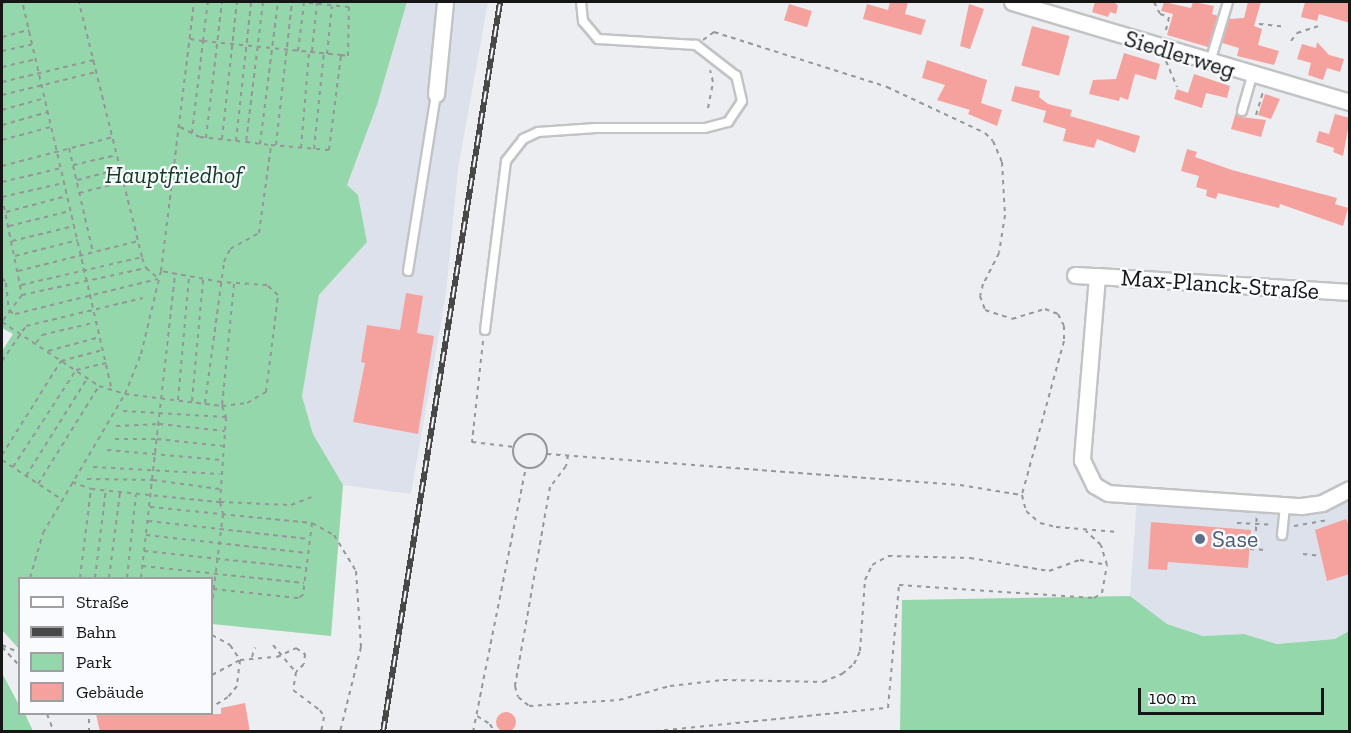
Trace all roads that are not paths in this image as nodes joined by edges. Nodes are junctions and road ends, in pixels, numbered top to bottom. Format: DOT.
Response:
graph roads {
  1 [pos="445,2"];
  2 [pos="580,2"];
  3 [pos="1228,2"];
  4 [pos="1021,3"];
  5 [pos="1209,63"];
  6 [pos="1259,78"];
  7 [pos="436,94"];
  8 [pos="1350,102"];
  9 [pos="1242,111"];
  10 [pos="408,271"];
  11 [pos="1075,275"];
  12 [pos="1097,276"];
  13 [pos="1350,292"];
  14 [pos="484,330"];
  15 [pos="1350,489"];
  16 [pos="1285,506"];
  17 [pos="1282,535"];
  1 -- 7 [label="street"];
  2 -- 14 [label="lane"];
  3 -- 5 [label="lane"];
  4 -- 5 [label="street, Siedlerweg"];
  5 -- 6 [label="street, Siedlerweg"];
  6 -- 8 [label="street, Siedlerweg"];
  6 -- 9 [label="lane"];
  7 -- 10 [label="lane"];
  11 -- 12 [label="street"];
  12 -- 13 [label="street, Max-Planck-Straße"];
  12 -- 16 [label="street, Max-Planck-Straße"];
  15 -- 16 [label="street, Max-Planck-Straße"];
  16 -- 17 [label="lane"];
}
